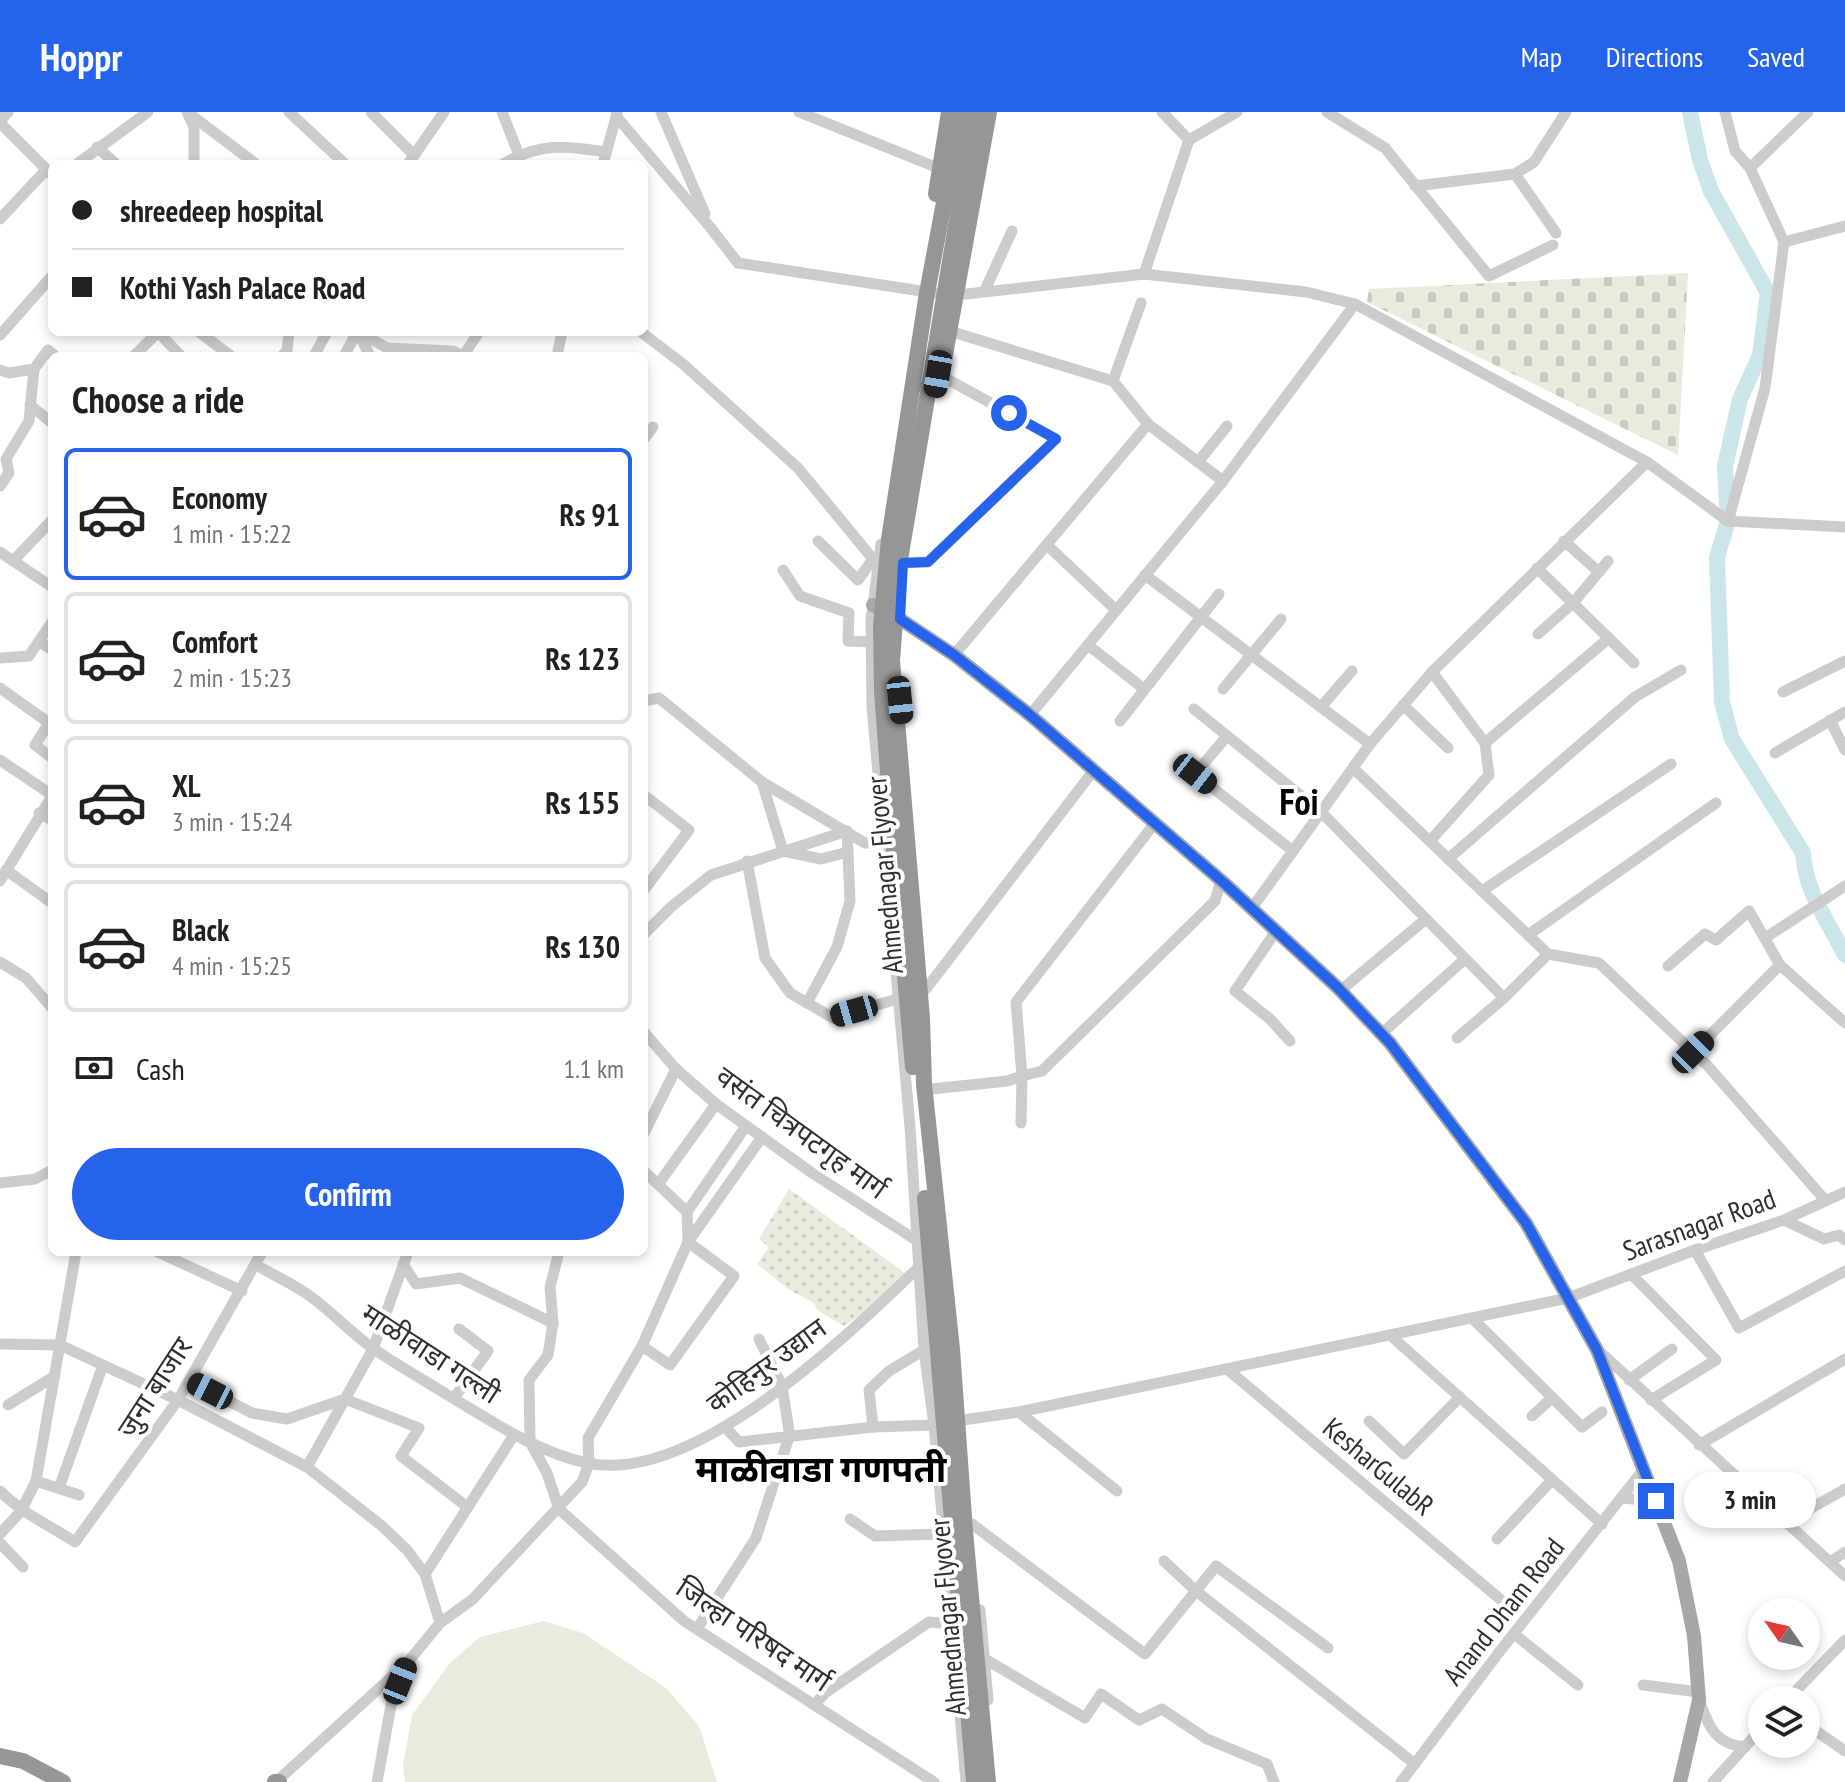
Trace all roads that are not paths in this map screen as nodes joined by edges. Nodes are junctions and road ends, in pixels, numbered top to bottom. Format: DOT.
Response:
graph roads {
  1 [pos="8,112"];
  2 [pos="148,112"];
  3 [pos="187,112"];
  4 [pos="289,112"];
  5 [pos="371,112"];
  6 [pos="502,112"];
  7 [pos="661,112"];
  8 [pos="799,112"];
  9 [pos="952,112"];
  10 [pos="961,112"];
  11 [pos="975,112"];
  12 [pos="987,112"];
  13 [pos="1162,112"];
  14 [pos="1237,112"];
  15 [pos="1327,112"];
  16 [pos="1566,112"];
  17 [pos="1725,112"];
  18 [pos="1808,112"];
  19 [pos="442,113"];
  20 [pos="617,114"];
  21 [pos="0,122"];
  22 [pos="1189,140"];
  23 [pos="97,147"];
  24 [pos="519,155"];
  25 [pos="605,158"];
  26 [pos="82,160"];
  27 [pos="112,160"];
  28 [pos="194,160"];
  29 [pos="251,160"];
  30 [pos="341,160"];
  31 [pos="411,160"];
  32 [pos="510,160"];
  33 [pos="1750,168"];
  34 [pos="48,171"];
  35 [pos="944,171"];
  36 [pos="48,173"];
  37 [pos="1515,174"];
  38 [pos="1415,186"];
  39 [pos="0,197"];
  40 [pos="10,208"];
  41 [pos="0,219"];
  42 [pos="1845,226"];
  43 [pos="710,227"];
  44 [pos="1012,231"];
  45 [pos="1784,242"];
  46 [pos="1144,274"];
  47 [pos="48,281"];
  48 [pos="985,290"];
  49 [pos="923,292"];
  50 [pos="953,294"];
  51 [pos="1141,303"];
  52 [pos="1355,304"];
  53 [pos="946,330"];
  54 [pos="0,335"];
  55 [pos="154,336"];
  56 [pos="162,336"];
  57 [pos="204,336"];
  58 [pos="365,336"];
  59 [pos="646,336"];
  60 [pos="50,352"];
  61 [pos="138,352"];
  62 [pos="177,352"];
  63 [pos="226,352"];
  64 [pos="455,352"];
  65 [pos="34,369"];
  66 [pos="0,370"];
  67 [pos="1113,381"];
  68 [pos="926,382"];
  69 [pos="30,405"];
  70 [pos="48,420"];
  71 [pos="1148,424"];
  72 [pos="1227,426"];
  73 [pos="653,427"];
  74 [pos="648,434"];
  75 [pos="3,456"];
  76 [pos="1198,462"];
  77 [pos="1647,462"];
  78 [pos="1223,481"];
  79 [pos="0,486"];
  80 [pos="1728,521"];
  81 [pos="48,524"];
  82 [pos="1845,527"];
  83 [pos="818,541"];
  84 [pos="1564,541"];
  85 [pos="1047,545"];
  86 [pos="0,552"];
  87 [pos="876,560"];
  88 [pos="13,561"];
  89 [pos="1608,561"];
  90 [pos="903,563"];
  91 [pos="1537,568"];
  92 [pos="783,570"];
  93 [pos="1599,572"];
  94 [pos="1145,575"];
  95 [pos="858,580"];
  96 [pos="48,584"];
  97 [pos="1219,594"];
  98 [pos="873,597"];
  99 [pos="1573,603"];
  100 [pos="1116,610"];
  101 [pos="900,612"];
  102 [pos="1200,616"];
  103 [pos="1281,619"];
  104 [pos="48,628"];
  105 [pos="1538,634"];
  106 [pos="1609,638"];
  107 [pos="39,641"];
  108 [pos="871,642"];
  109 [pos="1088,645"];
  110 [pos="48,647"];
  111 [pos="954,655"];
  112 [pos="1252,655"];
  113 [pos="1,658"];
  114 [pos="1845,661"];
  115 [pos="1634,663"];
  116 [pos="1681,670"];
  117 [pos="1352,671"];
  118 [pos="1432,672"];
  119 [pos="0,688"];
  120 [pos="1144,689"];
  121 [pos="1223,689"];
  122 [pos="1783,692"];
  123 [pos="648,700"];
  124 [pos="1403,705"];
  125 [pos="1321,707"];
  126 [pos="1194,709"];
  127 [pos="1845,712"];
  128 [pos="1030,715"];
  129 [pos="1830,720"];
  130 [pos="1120,721"];
  131 [pos="48,722"];
  132 [pos="48,725"];
  133 [pos="1227,736"];
  134 [pos="1485,743"];
  135 [pos="1370,744"];
  136 [pos="1448,748"];
  137 [pos="1845,750"];
  138 [pos="1775,753"];
  139 [pos="48,755"];
  140 [pos="0,760"];
  141 [pos="1671,764"];
  142 [pos="1353,768"];
  143 [pos="1094,770"];
  144 [pos="762,782"];
  145 [pos="48,792"];
  146 [pos="648,798"];
  147 [pos="48,801"];
  148 [pos="1716,803"];
  149 [pos="1321,812"];
  150 [pos="39,813"];
  151 [pos="48,818"];
  152 [pos="1155,823"];
  153 [pos="847,831"];
  154 [pos="1430,841"];
  155 [pos="884,843"];
  156 [pos="783,851"];
  157 [pos="1293,851"];
  158 [pos="848,852"];
  159 [pos="1448,859"];
  160 [pos="747,861"];
  161 [pos="2,878"];
  162 [pos="1221,880"];
  163 [pos="648,885"];
  164 [pos="1845,886"];
  165 [pos="1482,891"];
  166 [pos="48,901"];
  167 [pos="1252,908"];
  168 [pos="1426,919"];
  169 [pos="648,930"];
  170 [pos="1276,931"];
  171 [pos="1528,935"];
  172 [pos="1765,938"];
  173 [pos="1548,954"];
  174 [pos="1465,959"];
  175 [pos="0,962"];
  176 [pos="1780,965"];
  177 [pos="1668,966"];
  178 [pos="1347,985"];
  179 [pos="926,989"];
  180 [pos="1504,998"];
  181 [pos="897,999"];
  182 [pos="48,1003"];
  183 [pos="807,1003"];
  184 [pos="1845,1023"];
  185 [pos="1381,1034"];
  186 [pos="648,1037"];
  187 [pos="1457,1038"];
  188 [pos="1290,1041"];
  189 [pos="1693,1052"];
  190 [pos="676,1069"];
  191 [pos="1022,1076"];
  192 [pos="932,1089"];
  193 [pos="716,1104"];
  194 [pos="1021,1123"];
  195 [pos="648,1125"];
  196 [pos="746,1126"];
  197 [pos="762,1137"];
  198 [pos="48,1172"];
  199 [pos="648,1174"];
  200 [pos="0,1183"];
  201 [pos="659,1183"];
  202 [pos="1845,1192"];
  203 [pos="1825,1200"];
  204 [pos="687,1212"];
  205 [pos="1784,1220"];
  206 [pos="948,1240"];
  207 [pos="1845,1240"];
  208 [pos="688,1242"];
  209 [pos="917,1242"];
  210 [pos="1695,1250"];
  211 [pos="75,1256"];
  212 [pos="167,1256"];
  213 [pos="260,1256"];
  214 [pos="558,1256"];
  215 [pos="406,1258"];
  216 [pos="950,1263"];
  217 [pos="256,1265"];
  218 [pos="920,1266"];
  219 [pos="1845,1271"];
  220 [pos="1631,1274"];
  221 [pos="242,1291"];
  222 [pos="1568,1298"];
  223 [pos="1472,1318"];
  224 [pos="553,1323"];
  225 [pos="459,1329"];
  226 [pos="1390,1335"];
  227 [pos="759,1339"];
  228 [pos="0,1344"];
  229 [pos="60,1345"];
  230 [pos="642,1346"];
  231 [pos="373,1349"];
  232 [pos="1672,1349"];
  233 [pos="924,1350"];
  234 [pos="1597,1350"];
  235 [pos="1845,1359"];
  236 [pos="103,1365"];
  237 [pos="1227,1369"];
  238 [pos="55,1376"];
  239 [pos="1629,1380"];
  240 [pos="190,1381"];
  241 [pos="782,1386"];
  242 [pos="1460,1397"];
  243 [pos="454,1398"];
  244 [pos="1552,1398"];
  245 [pos="345,1399"];
  246 [pos="178,1400"];
  247 [pos="1651,1400"];
  248 [pos="8,1405"];
  249 [pos="1019,1412"];
  250 [pos="1602,1412"];
  251 [pos="1532,1416"];
  252 [pos="963,1420"];
  253 [pos="1369,1421"];
  254 [pos="934,1425"];
  255 [pos="725,1427"];
  256 [pos="873,1427"];
  257 [pos="514,1435"];
  258 [pos="789,1437"];
  259 [pos="530,1442"];
  260 [pos="1699,1445"];
  261 [pos="589,1464"];
  262 [pos="307,1467"];
  263 [pos="1644,1469"];
  264 [pos="1552,1480"];
  265 [pos="36,1481"];
  266 [pos="59,1488"];
  267 [pos="1845,1489"];
  268 [pos="0,1491"];
  269 [pos="1117,1491"];
  270 [pos="79,1495"];
  271 [pos="1622,1498"];
  272 [pos="1656,1501"];
  273 [pos="466,1506"];
  274 [pos="559,1509"];
  275 [pos="21,1511"];
  276 [pos="850,1519"];
  277 [pos="1785,1523"];
  278 [pos="972,1524"];
  279 [pos="1602,1524"];
  280 [pos="0,1534"];
  281 [pos="942,1534"];
  282 [pos="1497,1539"];
  283 [pos="0,1543"];
  284 [pos="1845,1552"];
  285 [pos="1164,1561"];
  286 [pos="1830,1562"];
  287 [pos="23,1567"];
  288 [pos="425,1574"];
  289 [pos="1845,1576"];
  290 [pos="1196,1591"];
  291 [pos="1500,1599"];
  292 [pos="440,1623"];
  293 [pos="951,1624"];
  294 [pos="697,1629"];
  295 [pos="1514,1634"];
  296 [pos="1845,1640"];
  297 [pos="1328,1648"];
  298 [pos="985,1659"];
  299 [pos="408,1662"];
  300 [pos="1578,1685"];
  301 [pos="1643,1685"];
  302 [pos="1801,1686"];
  303 [pos="377,1690"];
  304 [pos="1699,1696"];
  305 [pos="392,1700"];
  306 [pos="814,1705"];
  307 [pos="1820,1734"];
  308 [pos="1748,1744"];
  309 [pos="1745,1747"];
  310 [pos="1845,1751"];
  311 [pos="0,1756"];
  312 [pos="1415,1764"];
  313 [pos="63,1782"];
  314 [pos="277,1782"];
  315 [pos="377,1782"];
  316 [pos="934,1782"];
  317 [pos="966,1782"];
  318 [pos="974,1782"];
  319 [pos="988,1782"];
  320 [pos="996,1782"];
  321 [pos="1274,1782"];
  322 [pos="1401,1782"];
  323 [pos="1680,1782"];
  324 [pos="1713,1782"];
  1 -- 21 [label="street"];
  2 -- 23 [label="street"];
  3 -- 28 [label="street"];
  3 -- 29 [label="street"];
  4 -- 30 [label="street"];
  5 -- 31 [label="street"];
  6 -- 24 [label="street"];
  7 -- 43 [label="street"];
  8 -- 35 [label="street"];
  9 -- 35 [label="street"];
  9 -- 68 [label="highway, bridge"];
  10 -- 68 [label="highway, Ahmednagar Flyover, bridge"];
  11 -- 68 [label="highway, Ahmednagar Flyover, bridge"];
  12 -- 50 [label="street"];
  12 -- 68 [label="highway, bridge"];
  13 -- 22 [label="street"];
  14 -- 22 [label="street"];
  15 -- 38 [label="street"];
  16 -- 37 [label="street"];
  17 -- 33 [label="street"];
  18 -- 33 [label="street"];
  19 -- 31 [label="street"];
  20 -- 25 [label="street"];
  20 -- 43 [label="street"];
  21 -- 34 [label="street"];
  22 -- 46 [label="street"];
  23 -- 26 [label="street"];
  23 -- 27 [label="street"];
  24 -- 25 [label="street"];
  24 -- 32 [label="street"];
  33 -- 45 [label="street"];
  35 -- 49 [label="street"];
  36 -- 40 [label="street"];
  37 -- 38 [label="street"];
  37 -- 38 [label="street"];
  39 -- 40 [label="street"];
  40 -- 41 [label="street"];
  42 -- 45 [label="street"];
  43 -- 49 [label="street"];
  44 -- 48 [label="street"];
  45 -- 80 [label="street"];
  46 -- 48 [label="street"];
  46 -- 52 [label="street"];
  47 -- 54 [label="street"];
  48 -- 50 [label="street"];
  49 -- 50 [label="street"];
  49 -- 87 [label="street"];
  50 -- 53 [label="street"];
  51 -- 67 [label="street"];
  52 -- 77 [label="street"];
  52 -- 78 [label="street"];
  53 -- 67 [label="street"];
  53 -- 68 [label="street"];
  55 -- 61 [label="street"];
  56 -- 62 [label="street"];
  57 -- 63 [label="street"];
  58 -- 64 [label="street"];
  59 -- 87 [label="street"];
  60 -- 65 [label="street"];
  65 -- 66 [label="street"];
  65 -- 69 [label="street"];
  67 -- 71 [label="street"];
  68 -- 90 [label="street"];
  68 -- 90 [label="street"];
  68 -- 318 [label="highway, Ahmednagar Flyover, bridge"];
  68 -- 319 [label="highway, Ahmednagar Flyover, bridge"];
  69 -- 70 [label="street"];
  69 -- 75 [label="street"];
  71 -- 76 [label="street"];
  71 -- 85 [label="street"];
  72 -- 76 [label="street"];
  73 -- 74 [label="street"];
  75 -- 79 [label="street"];
  76 -- 78 [label="street"];
  77 -- 80 [label="street"];
  77 -- 84 [label="street"];
  78 -- 94 [label="street"];
  80 -- 82 [label="street"];
  81 -- 88 [label="street"];
  83 -- 95 [label="street"];
  84 -- 91 [label="street"];
  84 -- 93 [label="street"];
  85 -- 100 [label="street"];
  85 -- 111 [label="street"];
  86 -- 88 [label="street"];
  87 -- 90 [label="street"];
  87 -- 95 [label="street"];
  87 -- 98 [label="street"];
  88 -- 96 [label="street"];
  89 -- 93 [label="street"];
  90 -- 101 [label="street"];
  91 -- 99 [label="street"];
  91 -- 118 [label="street"];
  92 -- 108 [label="street"];
  93 -- 99 [label="street"];
  94 -- 100 [label="street"];
  94 -- 102 [label="street"];
  95 -- 98 [label="street"];
  97 -- 102 [label="street"];
  98 -- 101 [label="main road"];
  98 -- 108 [label="street"];
  99 -- 105 [label="street"];
  99 -- 106 [label="street"];
  100 -- 109 [label="street"];
  101 -- 111 [label="main road"];
  101 -- 179 [label="street"];
  102 -- 112 [label="street"];
  102 -- 120 [label="street"];
  103 -- 112 [label="street"];
  104 -- 107 [label="street"];
  106 -- 115 [label="street"];
  106 -- 134 [label="street"];
  107 -- 110 [label="street"];
  107 -- 113 [label="street"];
  108 -- 155 [label="street"];
  109 -- 120 [label="street"];
  109 -- 128 [label="street"];
  111 -- 128 [label="main road"];
  112 -- 121 [label="street"];
  112 -- 125 [label="street"];
  114 -- 122 [label="street"];
  116 -- 159 [label="street"];
  117 -- 125 [label="street"];
  118 -- 124 [label="street"];
  118 -- 134 [label="street"];
  119 -- 131 [label="street"];
  120 -- 130 [label="street"];
  123 -- 144 [label="street"];
  124 -- 135 [label="street"];
  124 -- 136 [label="street"];
  125 -- 135 [label="street"];
  126 -- 133 [label="street"];
  127 -- 129 [label="street"];
  128 -- 143 [label="main road"];
  129 -- 137 [label="street"];
  129 -- 138 [label="street"];
  132 -- 139 [label="street"];
  133 -- 149 [label="street"];
  133 -- 157 [label="street"];
  134 -- 154 [label="street"];
  135 -- 142 [label="street"];
  140 -- 145 [label="street"];
  141 -- 165 [label="street"];
  142 -- 149 [label="street"];
  142 -- 154 [label="street"];
  143 -- 152 [label="main road"];
  143 -- 179 [label="street"];
  144 -- 153 [label="street"];
  144 -- 156 [label="street"];
  146 -- 163 [label="street"];
  147 -- 150 [label="street"];
  148 -- 171 [label="street"];
  149 -- 157 [label="street"];
  149 -- 168 [label="street"];
  150 -- 151 [label="street"];
  150 -- 161 [label="street"];
  152 -- 162 [label="main road"];
  152 -- 191 [label="street"];
  153 -- 155 [label="street"];
  153 -- 156 [label="street"];
  153 -- 158 [label="street"];
  154 -- 159 [label="street"];
  155 -- 181 [label="street"];
  156 -- 158 [label="street"];
  156 -- 160 [label="street"];
  157 -- 167 [label="street"];
  158 -- 183 [label="street"];
  159 -- 165 [label="street"];
  160 -- 169 [label="street"];
  160 -- 183 [label="street"];
  161 -- 166 [label="street"];
  162 -- 167 [label="main road"];
  162 -- 191 [label="street"];
  164 -- 172 [label="street"];
  165 -- 171 [label="street"];
  167 -- 170 [label="main road"];
  168 -- 174 [label="street"];
  168 -- 178 [label="street"];
  170 -- 185 [label="main road"];
  170 -- 188 [label="street"];
  171 -- 173 [label="street"];
  172 -- 176 [label="street"];
  172 -- 177 [label="street"];
  173 -- 180 [label="street"];
  173 -- 189 [label="street"];
  174 -- 180 [label="street"];
  174 -- 185 [label="street"];
  175 -- 182 [label="street"];
  176 -- 184 [label="street"];
  176 -- 189 [label="street"];
  179 -- 192 [label="street"];
  180 -- 187 [label="street"];
  181 -- 183 [label="street"];
  181 -- 209 [label="street"];
  185 -- 222 [label="main road"];
  186 -- 190 [label="street, वसंत चित्रपटगृह मार्ग"];
  189 -- 203 [label="street"];
  190 -- 193 [label="street, वसंत चित्रपटगृह मार्ग"];
  190 -- 195 [label="street"];
  191 -- 192 [label="street"];
  191 -- 194 [label="street"];
  192 -- 206 [label="street"];
  193 -- 196 [label="street, वसंत चित्रपटगृह मार्ग"];
  193 -- 201 [label="street"];
  196 -- 197 [label="street, वसंत चित्रपटगृह मार्ग"];
  196 -- 204 [label="street"];
  197 -- 208 [label="street"];
  197 -- 209 [label="street, वसंत चित्रपटगृह मार्ग"];
  198 -- 200 [label="street"];
  199 -- 201 [label="street"];
  201 -- 204 [label="street"];
  202 -- 203 [label="street, Sarasnagar Road"];
  203 -- 205 [label="street, Sarasnagar Road"];
  204 -- 208 [label="street"];
  205 -- 207 [label="street"];
  205 -- 210 [label="street, Sarasnagar Road"];
  206 -- 209 [label="street"];
  206 -- 216 [label="street"];
  208 -- 230 [label="street"];
  208 -- 230 [label="street"];
  209 -- 218 [label="street"];
  210 -- 219 [label="street"];
  210 -- 220 [label="street, Sarasnagar Road"];
  211 -- 229 [label="street"];
  212 -- 221 [label="street"];
  213 -- 217 [label="street, जुना बाजार"];
  214 -- 224 [label="street"];
  215 -- 224 [label="street"];
  215 -- 231 [label="street"];
  216 -- 218 [label="street"];
  216 -- 252 [label="street"];
  217 -- 221 [label="street, जुना बाजार"];
  217 -- 231 [label="street, माळीवाडा गल्ली"];
  218 -- 233 [label="street"];
  218 -- 241 [label="street, कोहिनुर उद्यान"];
  220 -- 222 [label="street, Sarasnagar Road"];
  220 -- 247 [label="street"];
  221 -- 240 [label="street, जुना बाजार"];
  222 -- 223 [label="street, Sarasnagar Road"];
  222 -- 234 [label="main road"];
  223 -- 226 [label="street, Sarasnagar Road"];
  223 -- 244 [label="street"];
  224 -- 259 [label="street"];
  225 -- 243 [label="street"];
  226 -- 237 [label="street, Sarasnagar Road"];
  226 -- 242 [label="street"];
  227 -- 241 [label="street"];
  228 -- 229 [label="street"];
  229 -- 236 [label="street"];
  229 -- 238 [label="street"];
  230 -- 261 [label="street"];
  231 -- 243 [label="street, माळीवाडा गल्ली"];
  231 -- 245 [label="street"];
  232 -- 239 [label="street"];
  233 -- 254 [label="street"];
  233 -- 256 [label="street"];
  234 -- 239 [label="street"];
  234 -- 263 [label="main road"];
  235 -- 260 [label="street"];
  236 -- 246 [label="street"];
  236 -- 266 [label="street"];
  237 -- 249 [label="street, Sarasnagar Road"];
  237 -- 291 [label="street, KesharGulabR"];
  238 -- 248 [label="street"];
  238 -- 265 [label="street"];
  239 -- 247 [label="street"];
  240 -- 245 [label="street"];
  240 -- 246 [label="street, जुना बाजार"];
  241 -- 255 [label="street, कोहिनुर उद्यान"];
  241 -- 258 [label="street"];
  242 -- 253 [label="street"];
  242 -- 264 [label="street"];
  243 -- 257 [label="street, माळीवाडा गल्ली"];
  244 -- 250 [label="street"];
  244 -- 251 [label="street"];
  245 -- 262 [label="street"];
  245 -- 273 [label="street"];
  246 -- 262 [label="street"];
  246 -- 275 [label="street, जुना बाजार"];
  247 -- 260 [label="street"];
  249 -- 252 [label="street, Sarasnagar Road"];
  249 -- 269 [label="street"];
  252 -- 278 [label="street"];
  254 -- 256 [label="street"];
  254 -- 281 [label="street"];
  255 -- 258 [label="street"];
  255 -- 261 [label="street, कोहिनुर उद्यान"];
  256 -- 258 [label="street"];
  257 -- 259 [label="street, माळीवाडा गल्ली"];
  257 -- 273 [label="street"];
  258 -- 294 [label="street"];
  259 -- 261 [label="street, माळीवाडा गल्ली"];
  259 -- 274 [label="street"];
  260 -- 277 [label="street"];
  261 -- 274 [label="street"];
  262 -- 288 [label="street"];
  263 -- 271 [label="street, Anand Dham Road"];
  263 -- 272 [label="main road"];
  264 -- 279 [label="street"];
  264 -- 282 [label="street"];
  265 -- 266 [label="street"];
  265 -- 275 [label="street"];
  266 -- 270 [label="street"];
  267 -- 277 [label="street"];
  268 -- 275 [label="street"];
  271 -- 272 [label="street"];
  271 -- 279 [label="street, Anand Dham Road"];
  272 -- 304 [label="main road"];
  273 -- 288 [label="street"];
  274 -- 292 [label="street"];
  274 -- 294 [label="street, जिल्हा परिषद मार्ग"];
  275 -- 280 [label="street"];
  276 -- 281 [label="street"];
  277 -- 286 [label="street"];
  278 -- 290 [label="street"];
  278 -- 298 [label="street"];
  279 -- 295 [label="street, Anand Dham Road"];
  281 -- 293 [label="street"];
  283 -- 287 [label="street"];
  284 -- 286 [label="street"];
  285 -- 290 [label="street"];
  286 -- 289 [label="street"];
  288 -- 292 [label="street"];
  290 -- 297 [label="street"];
  290 -- 312 [label="street"];
  292 -- 299 [label="street"];
  293 -- 306 [label="street"];
  293 -- 317 [label="street"];
  294 -- 306 [label="street, जिल्हा परिषद मार्ग"];
  295 -- 300 [label="street"];
  295 -- 312 [label="street, Anand Dham Road"];
  296 -- 302 [label="street"];
  298 -- 320 [label="street"];
  298 -- 321 [label="street"];
  299 -- 303 [label="street"];
  299 -- 305 [label="street"];
  301 -- 304 [label="street"];
  303 -- 305 [label="street"];
  303 -- 314 [label="street"];
  304 -- 309 [label="street"];
  304 -- 323 [label="main road"];
  305 -- 315 [label="street"];
  306 -- 316 [label="street, जिल्हा परिषद मार्ग"];
  307 -- 310 [label="street"];
  308 -- 309 [label="street"];
  309 -- 324 [label="street"];
  311 -- 313 [label="highway"];
  312 -- 322 [label="street, Anand Dham Road"];
}
